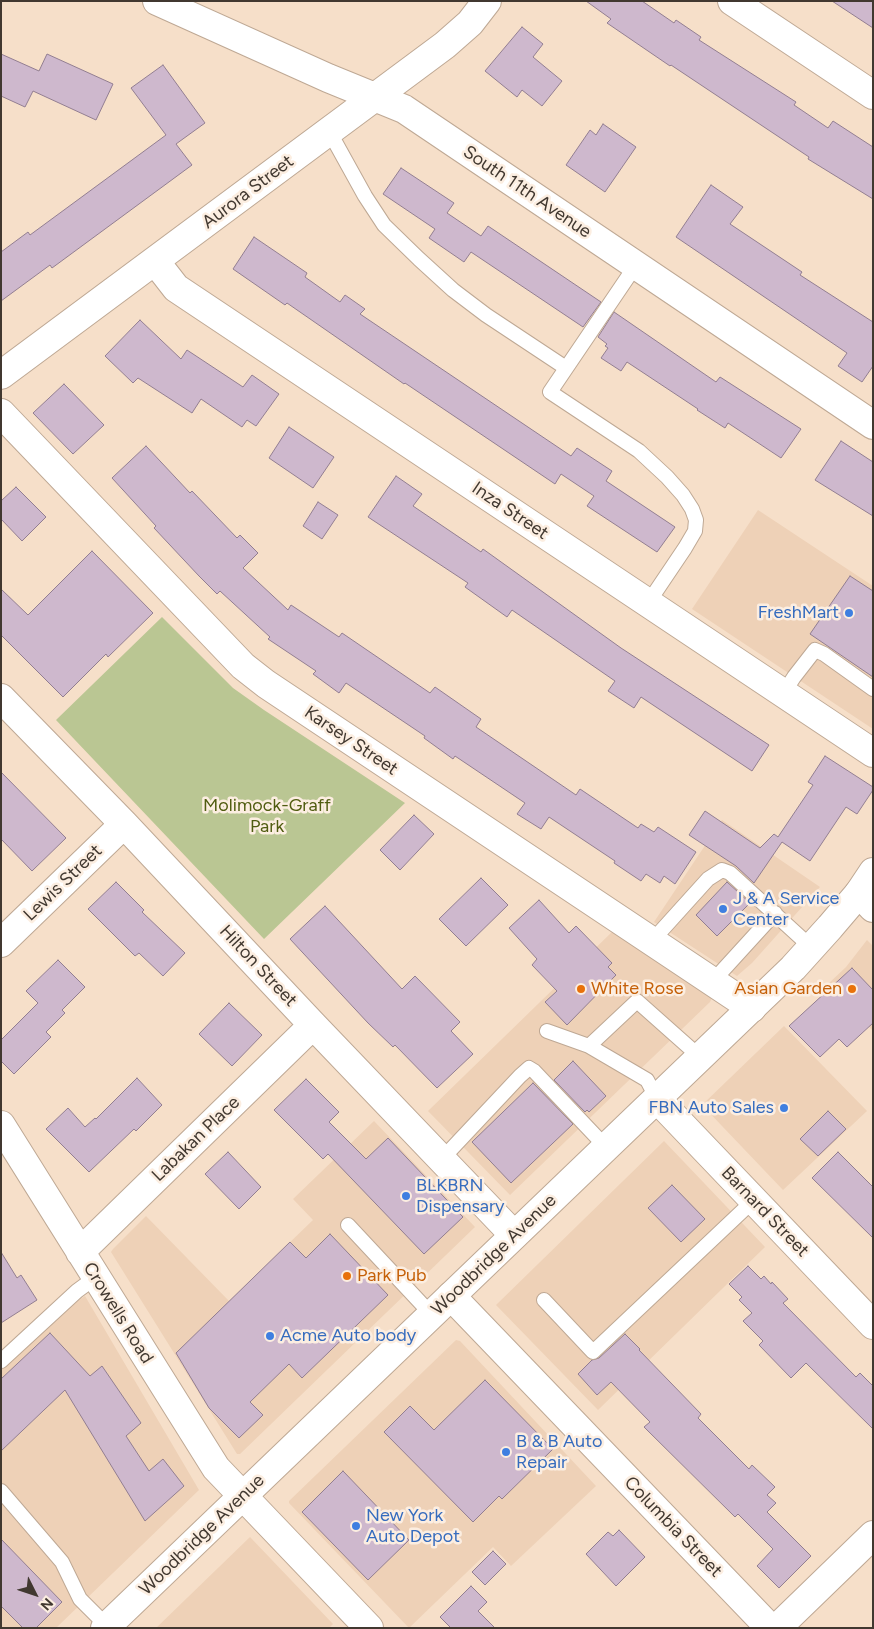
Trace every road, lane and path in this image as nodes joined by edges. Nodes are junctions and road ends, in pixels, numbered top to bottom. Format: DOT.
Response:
graph roads {
  1 [pos="157,1"];
  2 [pos="487,1"];
  3 [pos="732,1"];
  4 [pos="873,95"];
  5 [pos="375,96"];
  6 [pos="329,131"];
  7 [pos="155,261"];
  8 [pos="636,265"];
  9 [pos="566,368"];
  10 [pos="1,375"];
  11 [pos="1,413"];
  12 [pos="873,425"];
  13 [pos="648,603"];
  14 [pos="873,689"];
  15 [pos="783,694"];
  16 [pos="1,698"];
  17 [pos="873,754"];
  18 [pos="124,824"];
  19 [pos="868,891"];
  20 [pos="775,913"];
  21 [pos="652,941"];
  22 [pos="1,943"];
  23 [pos="811,947"];
  24 [pos="713,981"];
  25 [pos="752,1008"];
  26 [pos="313,1025"];
  27 [pos="547,1031"];
  28 [pos="589,1046"];
  29 [pos="700,1057"];
  30 [pos="656,1099"];
  31 [pos="1,1125"];
  32 [pos="606,1147"];
  33 [pos="442,1159"];
  34 [pos="754,1200"];
  35 [pos="348,1225"];
  36 [pos="514,1235"];
  37 [pos="80,1252"];
  38 [pos="96,1277"];
  39 [pos="451,1296"];
  40 [pos="544,1300"];
  41 [pos="432,1314"];
  42 [pos="873,1325"];
  43 [pos="1,1361"];
  44 [pos="1,1491"];
  45 [pos="242,1496"];
  46 [pos="873,1535"];
  47 [pos="106,1627"];
  48 [pos="369,1628"];
  49 [pos="770,1628"];
  50 [pos="776,1628"];
  1 -- 5 [label="street, South 11th Avenue"];
  2 -- 5 [label="street, Aurora Street"];
  3 -- 4 [label="street"];
  5 -- 6 [label="street, Aurora Street"];
  5 -- 8 [label="street, South 11th Avenue"];
  6 -- 7 [label="street, Aurora Street"];
  6 -- 9 [label="lane"];
  7 -- 10 [label="street, Aurora Street"];
  7 -- 13 [label="street, Inza Street"];
  8 -- 9 [label="lane"];
  8 -- 12 [label="street, South 11th Avenue"];
  9 -- 13 [label="lane"];
  11 -- 21 [label="street, Karsey Street"];
  13 -- 15 [label="street, Inza Street"];
  14 -- 15 [label="lane"];
  15 -- 17 [label="street, Inza Street"];
  16 -- 18 [label="street, Hilton Street"];
  18 -- 22 [label="street, Lewis Street"];
  18 -- 26 [label="street, Hilton Street"];
  19 -- 23 [label="street, Woodbridge Avenue"];
  20 -- 21 [label="lane"];
  20 -- 23 [label="lane"];
  20 -- 24 [label="lane"];
  21 -- 24 [label="street, Karsey Street"];
  23 -- 25 [label="street, Woodbridge Avenue"];
  24 -- 25 [label="street, Karsey Street"];
  25 -- 29 [label="street, Woodbridge Avenue"];
  26 -- 33 [label="street, Hilton Street"];
  26 -- 37 [label="street, Labakan Place"];
  27 -- 28 [label="lane"];
  28 -- 29 [label="lane"];
  28 -- 30 [label="lane"];
  29 -- 30 [label="street, Woodbridge Avenue"];
  30 -- 32 [label="street, Woodbridge Avenue"];
  30 -- 34 [label="street, Barnard Street"];
  31 -- 37 [label="street, Crowells Road"];
  32 -- 33 [label="lane"];
  32 -- 36 [label="street, Woodbridge Avenue"];
  33 -- 36 [label="street, Hilton Street"];
  34 -- 40 [label="lane"];
  34 -- 42 [label="street, Barnard Street"];
  35 -- 41 [label="lane"];
  36 -- 39 [label="street, Woodbridge Avenue"];
  37 -- 38 [label="street, Crowells Road"];
  38 -- 43 [label="lane"];
  38 -- 45 [label="street, Crowells Road"];
  39 -- 41 [label="street, Woodbridge Avenue"];
  39 -- 49 [label="street, Columbia Street"];
  41 -- 45 [label="street, Woodbridge Avenue"];
  44 -- 47 [label="lane"];
  45 -- 47 [label="street, Woodbridge Avenue"];
  45 -- 48 [label="street, Crowells Road"];
  46 -- 50 [label="street"];
}
